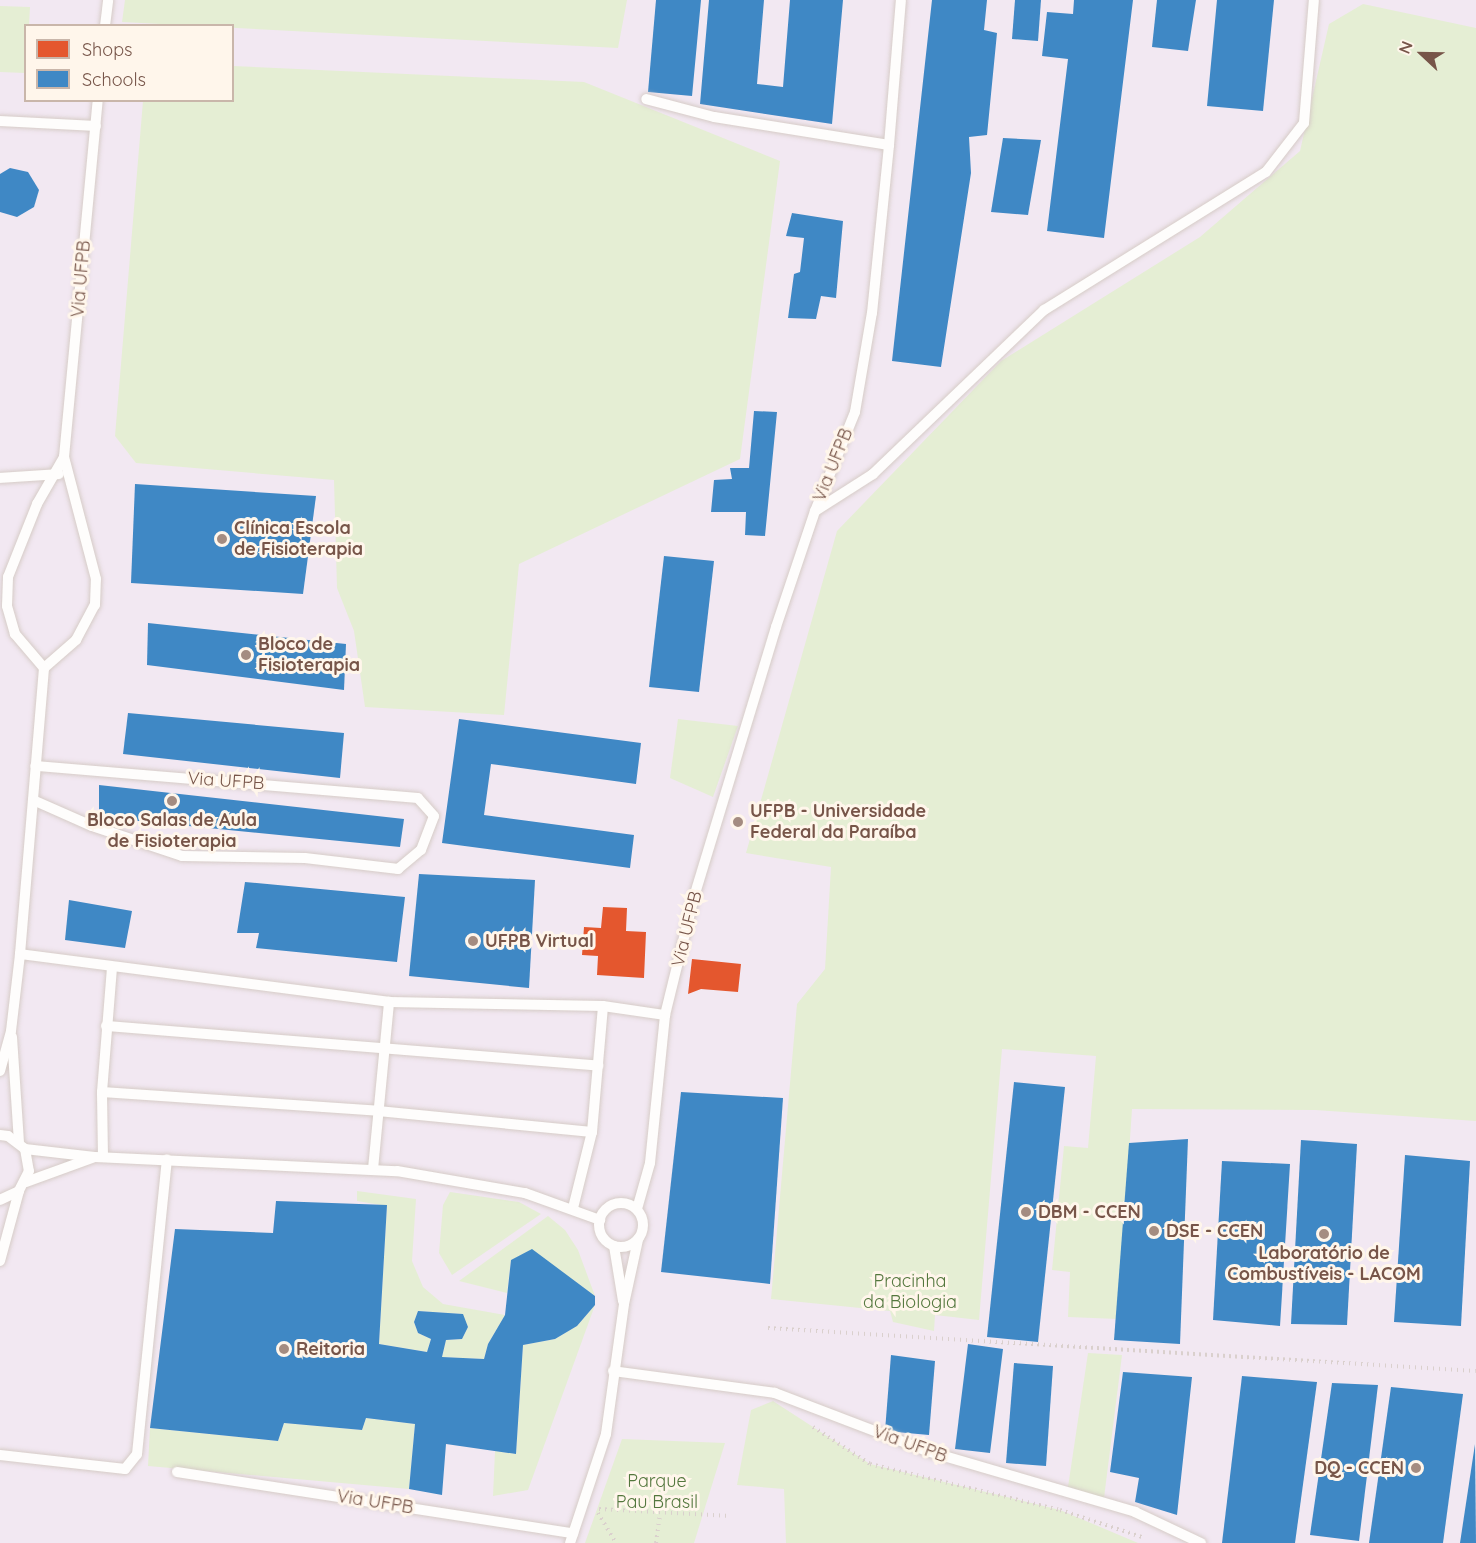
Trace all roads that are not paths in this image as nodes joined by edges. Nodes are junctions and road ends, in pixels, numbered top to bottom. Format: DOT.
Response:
graph roads {
  1 [pos="108,0"];
  2 [pos="901,0"];
  3 [pos="1314,0"];
  4 [pos="105,24"];
  5 [pos="646,99"];
  6 [pos="98,102"];
  7 [pos="0,121"];
  8 [pos="96,126"];
  9 [pos="889,145"];
  10 [pos="64,458"];
  11 [pos="54,474"];
  12 [pos="69,474"];
  13 [pos="0,478"];
  14 [pos="815,511"];
  15 [pos="44,668"];
  16 [pos="35,766"];
  17 [pos="33,800"];
  18 [pos="20,954"];
  19 [pos="112,969"];
  20 [pos="389,1002"];
  21 [pos="603,1006"];
  22 [pos="666,1015"];
  23 [pos="106,1026"];
  24 [pos="11,1030"];
  25 [pos="383,1050"];
  26 [pos="598,1066"];
  27 [pos="0,1071"];
  28 [pos="102,1092"];
  29 [pos="378,1111"];
  30 [pos="592,1132"];
  31 [pos="0,1135"];
  32 [pos="22,1146"];
  33 [pos="99,1157"];
  34 [pos="167,1160"];
  35 [pos="373,1169"];
  36 [pos="23,1187"];
  37 [pos="0,1200"];
  38 [pos="573,1208"];
  39 [pos="637,1209"];
  40 [pos="600,1220"];
  41 [pos="638,1240"];
  42 [pos="614,1246"];
  43 [pos="0,1261"];
  44 [pos="624,1304"];
  45 [pos="613,1371"];
  46 [pos="0,1455"];
  47 [pos="177,1472"];
  48 [pos="572,1538"];
  49 [pos="1201,1543"];
  1 -- 4 [label="lane"];
  2 -- 9 [label="lane, Via UFPB"];
  3 -- 14 [label="lane"];
  5 -- 9 [label="lane"];
  6 -- 8 [label="lane, Via UFPB"];
  7 -- 8 [label="lane"];
  8 -- 10 [label="lane, Via UFPB"];
  9 -- 14 [label="lane, Via UFPB"];
  10 -- 11 [label="lane, Via UFPB"];
  10 -- 12 [label="lane, Via UFPB"];
  11 -- 12 [label="lane"];
  11 -- 13 [label="lane"];
  11 -- 15 [label="lane, Via UFPB"];
  12 -- 15 [label="lane, Via UFPB"];
  14 -- 22 [label="lane, Via UFPB"];
  15 -- 16 [label="lane"];
  16 -- 17 [label="lane"];
  16 -- 17 [label="lane, Via UFPB"];
  17 -- 18 [label="lane"];
  18 -- 19 [label="lane"];
  18 -- 24 [label="lane"];
  19 -- 20 [label="lane"];
  19 -- 23 [label="lane"];
  20 -- 21 [label="lane"];
  20 -- 25 [label="lane"];
  21 -- 22 [label="lane"];
  21 -- 26 [label="lane"];
  22 -- 39 [label="lane, Via UFPB"];
  23 -- 25 [label="lane"];
  23 -- 28 [label="lane"];
  24 -- 27 [label="lane"];
  24 -- 32 [label="lane"];
  25 -- 26 [label="lane"];
  25 -- 29 [label="lane"];
  26 -- 30 [label="lane"];
  28 -- 29 [label="lane"];
  28 -- 33 [label="lane"];
  29 -- 30 [label="lane"];
  29 -- 35 [label="lane"];
  30 -- 38 [label="lane"];
  31 -- 32 [label="lane"];
  32 -- 33 [label="lane"];
  32 -- 36 [label="lane"];
  33 -- 34 [label="lane"];
  33 -- 36 [label="lane"];
  34 -- 35 [label="lane"];
  34 -- 46 [label="lane"];
  35 -- 38 [label="lane"];
  36 -- 37 [label="lane"];
  36 -- 43 [label="lane"];
  38 -- 40 [label="lane"];
  39 -- 40 [label="lane"];
  39 -- 41 [label="lane"];
  40 -- 42 [label="lane"];
  41 -- 42 [label="lane"];
  41 -- 44 [label="lane, Via UFPB"];
  42 -- 44 [label="lane, Via UFPB"];
  44 -- 45 [label="lane, Via UFPB"];
  45 -- 48 [label="lane, Via UFPB"];
  45 -- 49 [label="lane, Via UFPB"];
  47 -- 48 [label="lane, Via UFPB"];
}
